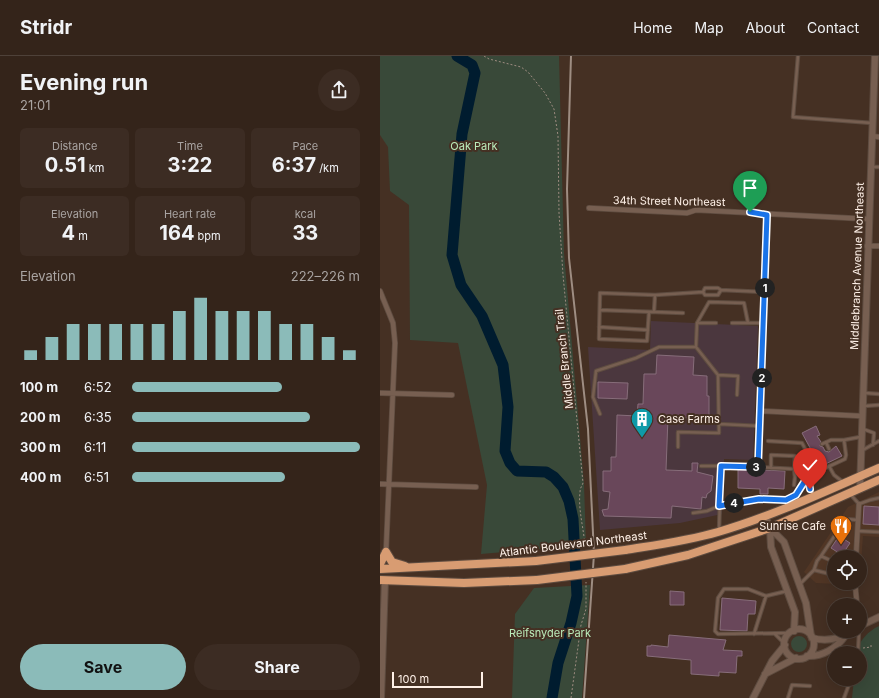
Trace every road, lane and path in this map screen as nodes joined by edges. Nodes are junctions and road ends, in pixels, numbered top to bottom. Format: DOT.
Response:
graph roads {
  1 [pos="484,56"];
  2 [pos="798,56"];
  3 [pos="875,56"];
  4 [pos="872,123"];
  5 [pos="872,136"];
  6 [pos="879,137"];
  7 [pos="870,167"];
  8 [pos="879,167"];
  9 [pos="589,208"];
  10 [pos="767,215"];
  11 [pos="868,219"];
  12 [pos="867,246"];
  13 [pos="879,246"];
  14 [pos="721,290"];
  15 [pos="380,291"];
  16 [pos="703,292"];
  17 [pos="764,292"];
  18 [pos="655,295"];
  19 [pos="382,303"];
  20 [pos="600,310"];
  21 [pos="648,312"];
  22 [pos="654,312"];
  23 [pos="683,313"];
  24 [pos="697,323"];
  25 [pos="716,323"];
  26 [pos="732,323"];
  27 [pos="748,323"];
  28 [pos="763,323"];
  29 [pos="599,327"];
  30 [pos="648,330"];
  31 [pos="696,347"];
  32 [pos="718,375"];
  33 [pos="380,393"];
  34 [pos="393,393"];
  35 [pos="862,393"];
  36 [pos="879,394"];
  37 [pos="452,395"];
  38 [pos="737,395"];
  39 [pos="879,405"];
  40 [pos="862,406"];
  41 [pos="760,410"];
  42 [pos="600,414"];
  43 [pos="861,416"];
  44 [pos="719,424"];
  45 [pos="760,426"];
  46 [pos="861,429"];
  47 [pos="861,437"];
  48 [pos="844,440"];
  49 [pos="768,441"];
  50 [pos="826,442"];
  51 [pos="879,442"];
  52 [pos="822,444"];
  53 [pos="873,445"];
  54 [pos="678,447"];
  55 [pos="811,449"];
  56 [pos="829,449"];
  57 [pos="807,451"];
  58 [pos="861,451"];
  59 [pos="759,456"];
  60 [pos="834,460"];
  61 [pos="836,463"];
  62 [pos="701,466"];
  63 [pos="721,466"];
  64 [pos="829,466"];
  65 [pos="758,467"];
  66 [pos="771,468"];
  67 [pos="879,468"];
  68 [pos="794,469"];
  69 [pos="808,476"];
  70 [pos="860,476"];
  71 [pos="879,480"];
  72 [pos="844,483"];
  73 [pos="380,484"];
  74 [pos="389,485"];
  75 [pos="794,486"];
  76 [pos="476,487"];
  77 [pos="860,489"];
  78 [pos="850,493"];
  79 [pos="814,496"];
  80 [pos="879,498"];
  81 [pos="859,504"];
  82 [pos="719,506"];
  83 [pos="693,513"];
  84 [pos="765,516"];
  85 [pos="858,520"];
  86 [pos="770,528"];
  87 [pos="858,531"];
  88 [pos="719,532"];
  89 [pos="879,532"];
  90 [pos="585,548"];
  91 [pos="857,550"];
  92 [pos="386,552"];
  93 [pos="821,556"];
  94 [pos="827,559"];
  95 [pos="380,564"];
  96 [pos="414,568"];
  97 [pos="380,569"];
  98 [pos="814,570"];
  99 [pos="827,573"];
  100 [pos="586,578"];
  101 [pos="382,580"];
  102 [pos="800,584"];
  103 [pos="788,591"];
  104 [pos="766,596"];
  105 [pos="879,616"];
  106 [pos="867,623"];
  107 [pos="792,632"];
  108 [pos="754,634"];
  109 [pos="776,634"];
  110 [pos="812,637"];
  111 [pos="837,638"];
  112 [pos="844,638"];
  113 [pos="872,643"];
  114 [pos="785,644"];
  115 [pos="867,647"];
  116 [pos="808,656"];
  117 [pos="796,658"];
  118 [pos="381,672"];
  119 [pos="766,674"];
  120 [pos="810,686"];
  121 [pos="848,686"];
  122 [pos="381,698"];
  123 [pos="571,698"];
  124 [pos="753,698"];
  125 [pos="788,698"];
  126 [pos="844,698"];
  1 -- 90 [label="path, Middle Branch Trail"];
  2 -- 4 [label="lane"];
  3 -- 4 [label="street, Middlebranch Avenue Northeast"];
  4 -- 5 [label="street, Middlebranch Avenue Northeast"];
  5 -- 6 [label="street"];
  5 -- 7 [label="street, Middlebranch Avenue Northeast"];
  7 -- 8 [label="lane"];
  7 -- 11 [label="street, Middlebranch Avenue Northeast"];
  9 -- 10 [label="street, 34th Street Northeast"];
  10 -- 11 [label="street, 34th Street Northeast"];
  10 -- 17 [label="street"];
  11 -- 12 [label="street, Middlebranch Avenue Northeast"];
  12 -- 13 [label="street"];
  12 -- 35 [label="street, Middlebranch Avenue Northeast"];
  14 -- 16 [label="lane"];
  14 -- 16 [label="lane"];
  14 -- 17 [label="lane"];
  15 -- 19 [label="street"];
  16 -- 18 [label="lane"];
  17 -- 28 [label="street"];
  18 -- 20 [label="lane"];
  18 -- 22 [label="lane"];
  19 -- 34 [label="street"];
  20 -- 21 [label="lane"];
  20 -- 29 [label="lane"];
  21 -- 22 [label="lane"];
  21 -- 30 [label="lane"];
  22 -- 23 [label="lane"];
  24 -- 25 [label="lane"];
  24 -- 27 [label="lane"];
  24 -- 31 [label="lane"];
  26 -- 27 [label="lane"];
  27 -- 28 [label="lane"];
  28 -- 41 [label="street"];
  29 -- 30 [label="lane"];
  29 -- 30 [label="lane"];
  31 -- 32 [label="lane"];
  31 -- 42 [label="lane"];
  32 -- 38 [label="lane"];
  32 -- 44 [label="lane"];
  33 -- 34 [label="street"];
  34 -- 37 [label="street"];
  34 -- 74 [label="street"];
  35 -- 36 [label="lane"];
  35 -- 40 [label="street, Middlebranch Avenue Northeast"];
  39 -- 40 [label="lane"];
  40 -- 43 [label="street, Middlebranch Avenue Northeast"];
  41 -- 43 [label="street"];
  41 -- 45 [label="street"];
  43 -- 46 [label="street, Middlebranch Avenue Northeast"];
  44 -- 45 [label="lane"];
  44 -- 54 [label="lane"];
  45 -- 59 [label="street"];
  46 -- 47 [label="street, Middlebranch Avenue Northeast"];
  46 -- 53 [label="lane"];
  47 -- 48 [label="lane"];
  47 -- 58 [label="street, Middlebranch Avenue Northeast"];
  48 -- 50 [label="lane"];
  48 -- 61 [label="lane"];
  49 -- 57 [label="lane"];
  50 -- 52 [label="lane"];
  50 -- 56 [label="lane"];
  51 -- 53 [label="lane"];
  53 -- 58 [label="lane"];
  55 -- 57 [label="lane"];
  57 -- 69 [label="lane"];
  58 -- 70 [label="street, Middlebranch Avenue Northeast"];
  59 -- 65 [label="lane"];
  60 -- 61 [label="lane"];
  61 -- 64 [label="lane"];
  62 -- 63 [label="lane"];
  63 -- 65 [label="lane"];
  63 -- 82 [label="lane"];
  64 -- 69 [label="lane"];
  64 -- 72 [label="lane"];
  65 -- 66 [label="lane"];
  66 -- 68 [label="lane"];
  66 -- 68 [label="lane"];
  67 -- 70 [label="highway, Atlantic Boulevard Northeast"];
  68 -- 75 [label="lane"];
  69 -- 79 [label="lane"];
  69 -- 82 [label="lane"];
  70 -- 72 [label="highway, Atlantic Boulevard Northeast"];
  70 -- 77 [label="street, Middlebranch Avenue Northeast"];
  71 -- 77 [label="highway"];
  72 -- 79 [label="highway, Atlantic Boulevard Northeast"];
  73 -- 74 [label="street"];
  74 -- 76 [label="street"];
  74 -- 92 [label="street"];
  77 -- 78 [label="highway"];
  78 -- 81 [label="lane"];
  78 -- 86 [label="highway"];
  79 -- 84 [label="highway, Atlantic Boulevard Northeast"];
  80 -- 81 [label="lane"];
  81 -- 85 [label="street"];
  82 -- 83 [label="lane"];
  82 -- 88 [label="lane"];
  84 -- 86 [label="street"];
  84 -- 88 [label="highway, Atlantic Boulevard Northeast"];
  85 -- 87 [label="street"];
  85 -- 93 [label="lane"];
  86 -- 101 [label="highway, bridge"];
  86 -- 102 [label="street"];
  86 -- 103 [label="street"];
  87 -- 89 [label="lane"];
  87 -- 91 [label="street"];
  88 -- 96 [label="highway, Atlantic Boulevard Northeast, bridge"];
  92 -- 95 [label="highway"];
  92 -- 96 [label="highway"];
  93 -- 94 [label="lane"];
  93 -- 98 [label="lane"];
  96 -- 97 [label="highway, Atlantic Boulevard Northeast"];
  98 -- 99 [label="lane"];
  98 -- 102 [label="lane"];
  100 -- 123 [label="path"];
  101 -- 118 [label="street"];
  102 -- 110 [label="street"];
  103 -- 104 [label="lane"];
  103 -- 107 [label="street"];
  104 -- 108 [label="lane"];
  104 -- 108 [label="lane"];
  105 -- 106 [label="street"];
  107 -- 109 [label="lane"];
  107 -- 110 [label="street"];
  107 -- 114 [label="street"];
  108 -- 109 [label="lane"];
  109 -- 114 [label="lane"];
  110 -- 111 [label="street"];
  110 -- 116 [label="street"];
  112 -- 116 [label="street"];
  113 -- 115 [label="path"];
  114 -- 117 [label="street"];
  114 -- 119 [label="street"];
  116 -- 117 [label="street"];
  117 -- 119 [label="street"];
  118 -- 122 [label="street"];
  119 -- 124 [label="street"];
  120 -- 125 [label="lane"];
  121 -- 126 [label="lane"];
}
